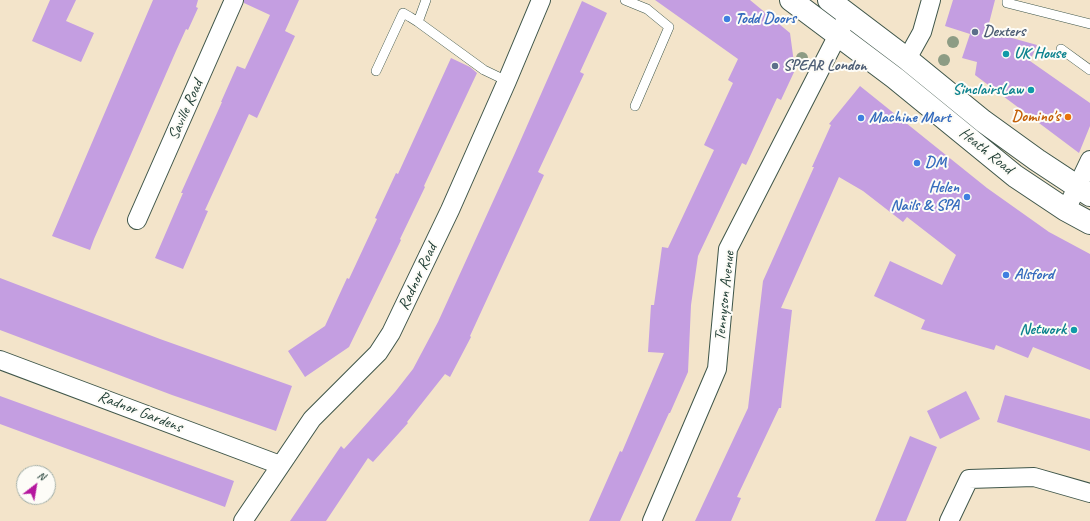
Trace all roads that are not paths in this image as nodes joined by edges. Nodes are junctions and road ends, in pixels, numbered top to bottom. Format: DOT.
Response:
graph roads {
  1 [pos="234,0"];
  2 [pos="426,0"];
  3 [pos="625,0"];
  4 [pos="791,0"];
  5 [pos="829,0"];
  6 [pos="931,0"];
  7 [pos="1007,0"];
  8 [pos="537,1"];
  9 [pos="848,15"];
  10 [pos="418,22"];
  11 [pos="1090,24"];
  12 [pos="838,35"];
  13 [pos="1061,49"];
  14 [pos="901,69"];
  15 [pos="1090,70"];
  16 [pos="376,71"];
  17 [pos="507,81"];
  18 [pos="635,106"];
  19 [pos="1090,160"];
  20 [pos="1083,191"];
  21 [pos="1066,210"];
  22 [pos="137,220"];
  23 [pos="1090,223"];
  24 [pos="0,360"];
  25 [pos="280,465"];
  26 [pos="1090,493"];
  27 [pos="243,521"];
  28 [pos="652,521"];
  29 [pos="949,521"];
  1 -- 22 [label="street, Saville Road"];
  2 -- 10 [label="lane"];
  3 -- 18 [label="lane"];
  4 -- 12 [label="main road, Heath Road"];
  5 -- 9 [label="main road, Heath Road"];
  6 -- 14 [label="street"];
  7 -- 11 [label="lane"];
  8 -- 17 [label="street, Radnor Road"];
  9 -- 12 [label="street, Tennyson Avenue"];
  9 -- 14 [label="main road, Heath Road"];
  10 -- 16 [label="lane"];
  10 -- 17 [label="lane"];
  12 -- 14 [label="main road, Heath Road"];
  12 -- 28 [label="street, Tennyson Avenue"];
  13 -- 15 [label="lane"];
  14 -- 20 [label="main road, Heath Road"];
  14 -- 21 [label="main road, Heath Road"];
  17 -- 25 [label="street, Radnor Road"];
  19 -- 20 [label="street"];
  20 -- 21 [label="street"];
  21 -- 23 [label="main road, Heath Road"];
  24 -- 25 [label="street, Radnor Gardens"];
  25 -- 27 [label="street, Radnor Road"];
  26 -- 29 [label="street"];
}
